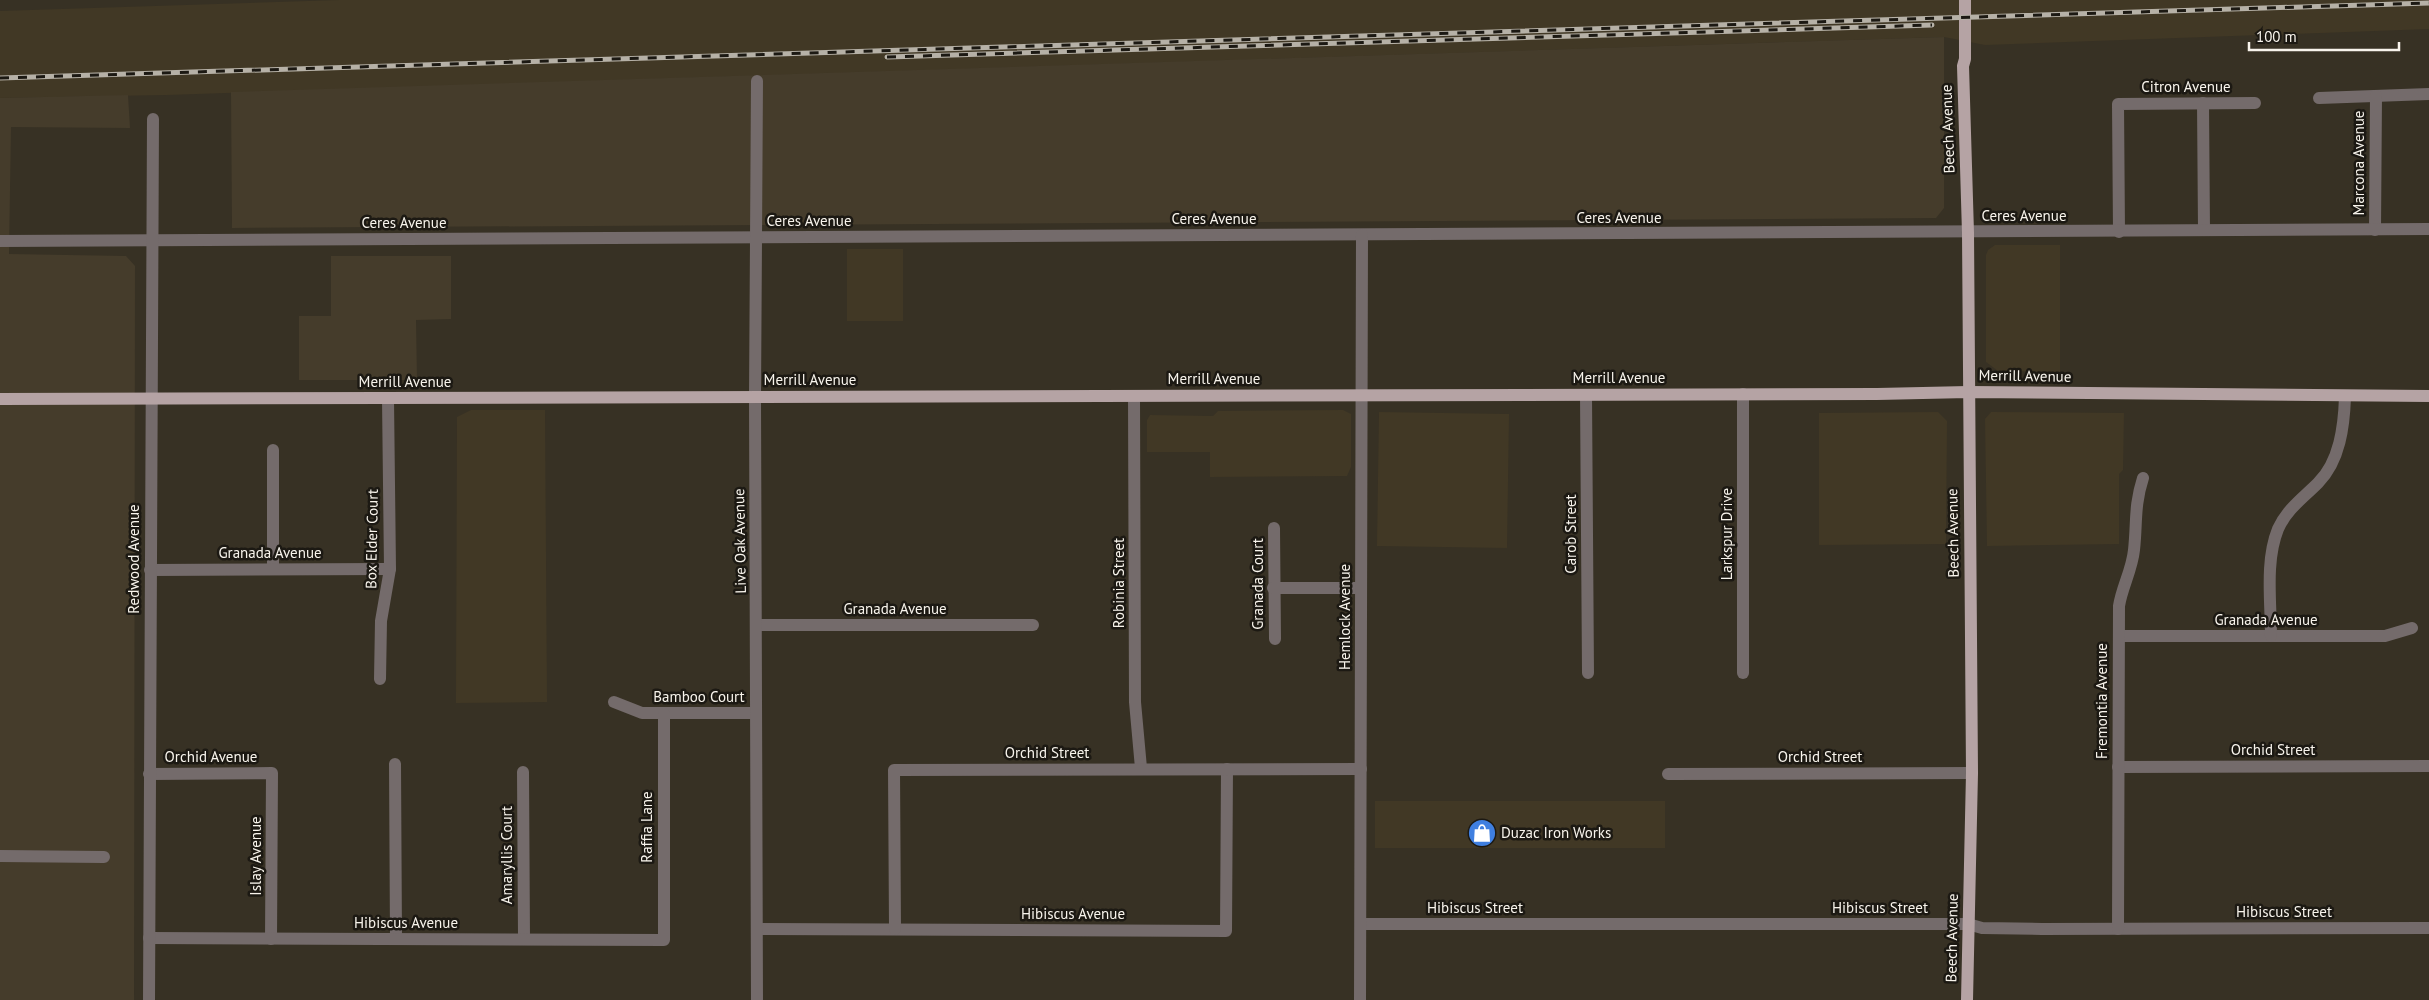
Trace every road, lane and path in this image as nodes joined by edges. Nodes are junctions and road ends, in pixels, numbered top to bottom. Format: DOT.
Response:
graph roads {
  1 [pos="1958,0"];
  2 [pos="1965,0"];
  3 [pos="1962,66"];
  4 [pos="757,81"];
  5 [pos="2429,94"];
  6 [pos="2376,96"];
  7 [pos="2319,98"];
  8 [pos="2203,103"];
  9 [pos="2254,103"];
  10 [pos="152,119"];
  11 [pos="2429,229"];
  12 [pos="2204,230"];
  13 [pos="2375,230"];
  14 [pos="2119,232"];
  15 [pos="1968,233"];
  16 [pos="1362,235"];
  17 [pos="756,238"];
  18 [pos="152,240"];
  19 [pos="0,241"];
  20 [pos="1968,392"];
  21 [pos="1743,394"];
  22 [pos="1362,395"];
  23 [pos="1586,395"];
  24 [pos="755,396"];
  25 [pos="1134,396"];
  26 [pos="2429,396"];
  27 [pos="150,397"];
  28 [pos="2345,397"];
  29 [pos="388,398"];
  30 [pos="0,399"];
  31 [pos="273,450"];
  32 [pos="2143,478"];
  33 [pos="1274,528"];
  34 [pos="273,569"];
  35 [pos="390,569"];
  36 [pos="150,570"];
  37 [pos="1273,588"];
  38 [pos="1361,588"];
  39 [pos="757,626"];
  40 [pos="1033,626"];
  41 [pos="2412,628"];
  42 [pos="2119,636"];
  43 [pos="2271,636"];
  44 [pos="1275,639"];
  45 [pos="1588,673"];
  46 [pos="1743,673"];
  47 [pos="380,679"];
  48 [pos="614,702"];
  49 [pos="756,713"];
  50 [pos="664,714"];
  51 [pos="395,764"];
  52 [pos="2429,766"];
  53 [pos="2118,767"];
  54 [pos="1141,768"];
  55 [pos="1227,769"];
  56 [pos="1361,769"];
  57 [pos="523,772"];
  58 [pos="272,773"];
  59 [pos="1972,773"];
  60 [pos="150,774"];
  61 [pos="1668,774"];
  62 [pos="0,856"];
  63 [pos="104,857"];
  64 [pos="1360,924"];
  65 [pos="1968,924"];
  66 [pos="2429,928"];
  67 [pos="757,929"];
  68 [pos="895,929"];
  69 [pos="2118,929"];
  70 [pos="149,938"];
  71 [pos="524,938"];
  72 [pos="271,939"];
  73 [pos="396,939"];
  74 [pos="664,940"];
  75 [pos="149,1000"];
  76 [pos="757,1000"];
  77 [pos="1360,1000"];
  78 [pos="1967,1000"];
  1 -- 3 [label="main road, Beech Avenue"];
  2 -- 3 [label="main road, Beech Avenue"];
  3 -- 15 [label="main road, Beech Avenue"];
  4 -- 17 [label="street, Live Oak Avenue"];
  5 -- 6 [label="street"];
  6 -- 7 [label="street"];
  6 -- 13 [label="street, Marcona Avenue"];
  8 -- 9 [label="street, Citron Avenue"];
  8 -- 12 [label="street"];
  8 -- 14 [label="street, Citron Avenue"];
  10 -- 18 [label="street, Redwood Avenue"];
  11 -- 13 [label="street, Ceres Avenue"];
  12 -- 13 [label="street, Ceres Avenue"];
  12 -- 14 [label="street, Ceres Avenue"];
  14 -- 15 [label="street, Ceres Avenue"];
  15 -- 16 [label="street, Ceres Avenue"];
  15 -- 20 [label="main road, Beech Avenue"];
  16 -- 17 [label="street, Ceres Avenue"];
  16 -- 22 [label="street, Hemlock Avenue"];
  17 -- 18 [label="street, Ceres Avenue"];
  17 -- 24 [label="street, Live Oak Avenue"];
  18 -- 19 [label="street, Ceres Avenue"];
  18 -- 27 [label="street, Redwood Avenue"];
  20 -- 21 [label="main road, Merrill Avenue"];
  20 -- 28 [label="main road, Merrill Avenue"];
  20 -- 59 [label="main road, Beech Avenue"];
  21 -- 23 [label="main road, Merrill Avenue"];
  21 -- 46 [label="street, Larkspur Drive"];
  22 -- 23 [label="main road, Merrill Avenue"];
  22 -- 25 [label="main road, Merrill Avenue"];
  22 -- 38 [label="street, Hemlock Avenue"];
  23 -- 45 [label="street, Carob Street"];
  24 -- 25 [label="main road, Merrill Avenue"];
  24 -- 29 [label="main road, Merrill Avenue"];
  24 -- 39 [label="street, Live Oak Avenue"];
  25 -- 54 [label="street, Robinia Street"];
  26 -- 28 [label="main road, Merrill Avenue"];
  27 -- 29 [label="main road, Merrill Avenue"];
  27 -- 30 [label="main road, Merrill Avenue"];
  27 -- 36 [label="street, Redwood Avenue"];
  28 -- 43 [label="street"];
  29 -- 35 [label="street, Box Elder Court"];
  31 -- 34 [label="street"];
  32 -- 42 [label="street, Fremontia Avenue"];
  33 -- 37 [label="street, Granada Court"];
  34 -- 35 [label="street, Granada Avenue"];
  34 -- 36 [label="street, Granada Avenue"];
  35 -- 47 [label="street, Box Elder Court"];
  36 -- 60 [label="street, Redwood Avenue"];
  37 -- 38 [label="street"];
  37 -- 44 [label="street, Granada Court"];
  38 -- 56 [label="street, Hemlock Avenue"];
  39 -- 40 [label="street, Granada Avenue"];
  39 -- 49 [label="street, Live Oak Avenue"];
  41 -- 43 [label="street, Granada Avenue"];
  42 -- 43 [label="street, Granada Avenue"];
  42 -- 53 [label="street, Fremontia Avenue"];
  48 -- 50 [label="street, Bamboo Court"];
  49 -- 50 [label="street, Bamboo Court"];
  49 -- 67 [label="street, Live Oak Avenue"];
  50 -- 74 [label="street, Raffia Lane"];
  51 -- 73 [label="street"];
  52 -- 53 [label="street, Orchid Street"];
  53 -- 69 [label="street, Fremontia Avenue"];
  54 -- 55 [label="street, Orchid Street"];
  54 -- 68 [label="street, Orchid Street"];
  55 -- 56 [label="street, Orchid Street"];
  55 -- 68 [label="street, Hibiscus Avenue"];
  56 -- 64 [label="street, Hemlock Avenue"];
  57 -- 71 [label="street, Amaryllis Court"];
  58 -- 60 [label="street, Orchid Avenue"];
  58 -- 72 [label="street, Islay Avenue"];
  59 -- 61 [label="street, Orchid Street"];
  59 -- 65 [label="main road, Beech Avenue"];
  60 -- 70 [label="street, Redwood Avenue"];
  62 -- 63 [label="street"];
  64 -- 65 [label="street, Hibiscus Street"];
  64 -- 77 [label="street, Hemlock Avenue"];
  65 -- 69 [label="street, Hibiscus Street"];
  65 -- 78 [label="main road, Beech Avenue"];
  66 -- 69 [label="street, Hibiscus Street"];
  67 -- 68 [label="street, Hibiscus Avenue"];
  67 -- 76 [label="street, Live Oak Avenue"];
  70 -- 72 [label="street, Hibiscus Avenue"];
  70 -- 75 [label="street, Redwood Avenue"];
  71 -- 73 [label="street, Hibiscus Avenue"];
  71 -- 74 [label="street, Hibiscus Avenue"];
  72 -- 73 [label="street, Hibiscus Avenue"];
}
